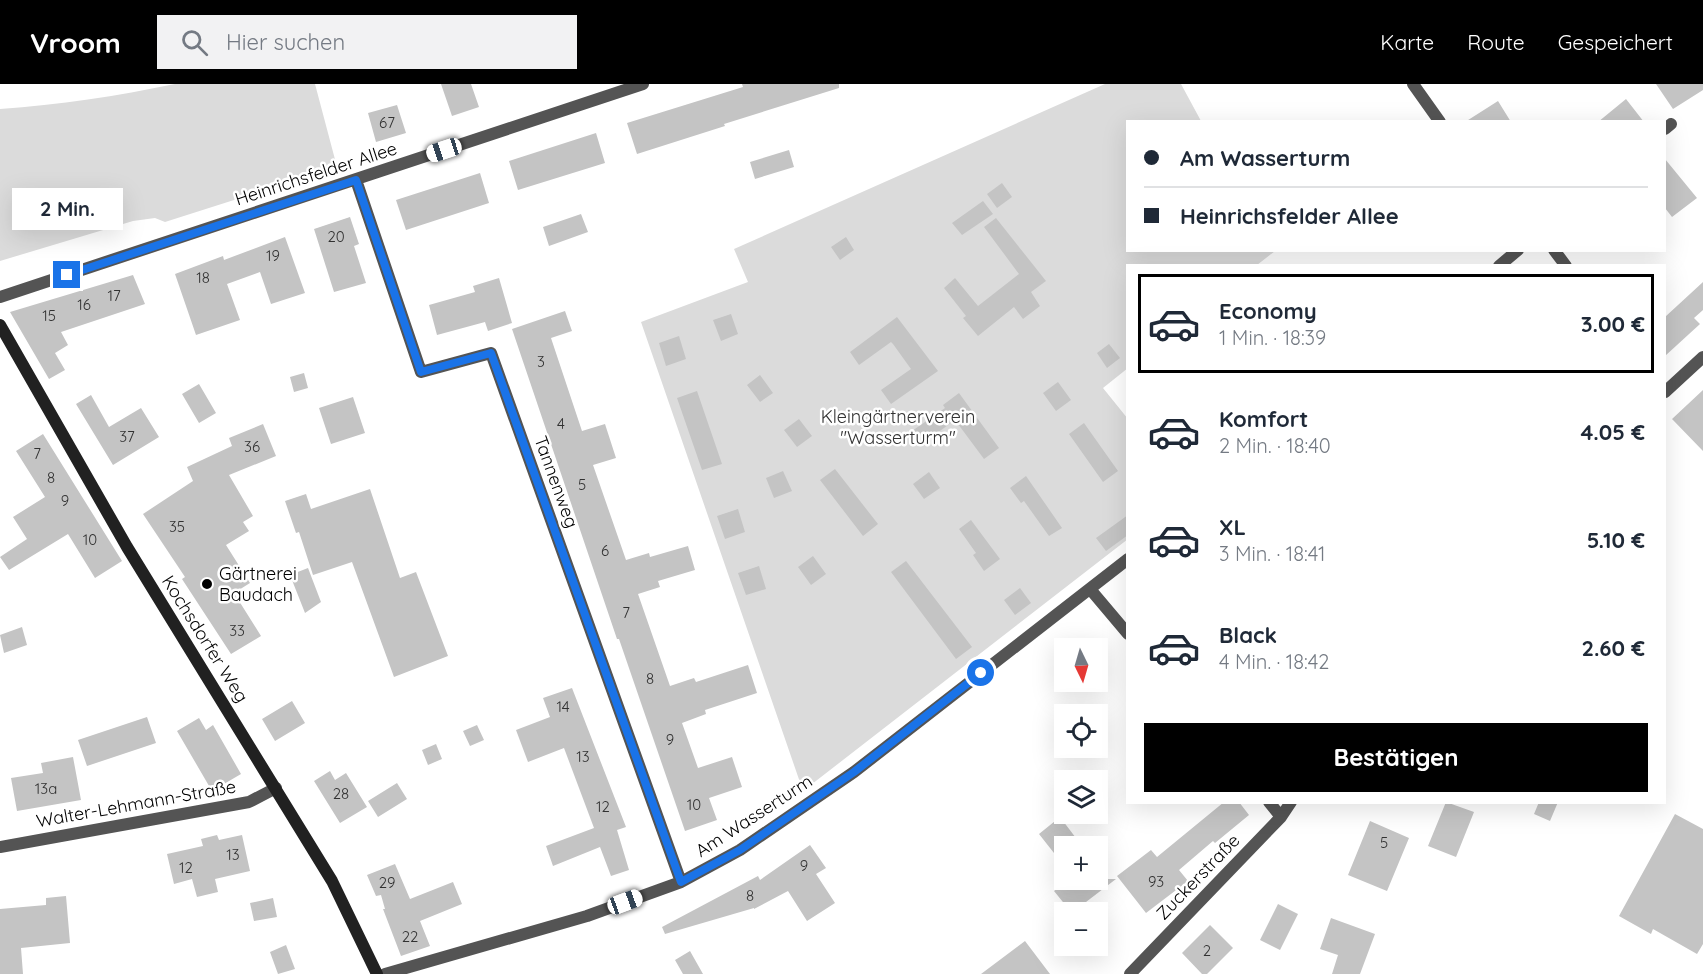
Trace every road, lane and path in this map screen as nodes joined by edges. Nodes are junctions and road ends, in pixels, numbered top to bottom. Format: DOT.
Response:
graph roads {
  1 [pos="644,84"];
  2 [pos="1413,84"];
  3 [pos="1439,120"];
  4 [pos="356,180"];
  5 [pos="1516,252"];
  6 [pos="1502,264"];
  7 [pos="0,297"];
  8 [pos="0,325"];
  9 [pos="1703,357"];
  10 [pos="1666,389"];
  11 [pos="1126,561"];
  12 [pos="1090,589"];
  13 [pos="1126,632"];
  14 [pos="276,788"];
  15 [pos="1271,804"];
  16 [pos="1290,804"];
  17 [pos="1281,817"];
  18 [pos="0,847"];
  19 [pos="681,882"];
  20 [pos="377,974"];
  21 [pos="385,974"];
  22 [pos="1130,974"];
  1 -- 4 [label="street, Heinrichsfelder Allee"];
  2 -- 3 [label="street"];
  4 -- 7 [label="street, Heinrichsfelder Allee"];
  4 -- 19 [label="street, Tannenweg"];
  5 -- 6 [label="street"];
  8 -- 14 [label="street, Kochsdorfer Weg"];
  9 -- 10 [label="street"];
  11 -- 12 [label="street, Am Wasserturm"];
  12 -- 13 [label="street"];
  12 -- 19 [label="street, Am Wasserturm"];
  14 -- 18 [label="street, Walter-Lehmann-Straße"];
  14 -- 20 [label="street, Kochsdorfer Weg"];
  15 -- 17 [label="street"];
  16 -- 17 [label="street, Zuckerstraße"];
  17 -- 22 [label="street, Zuckerstraße"];
  19 -- 21 [label="street, Am Wasserturm"];
}
